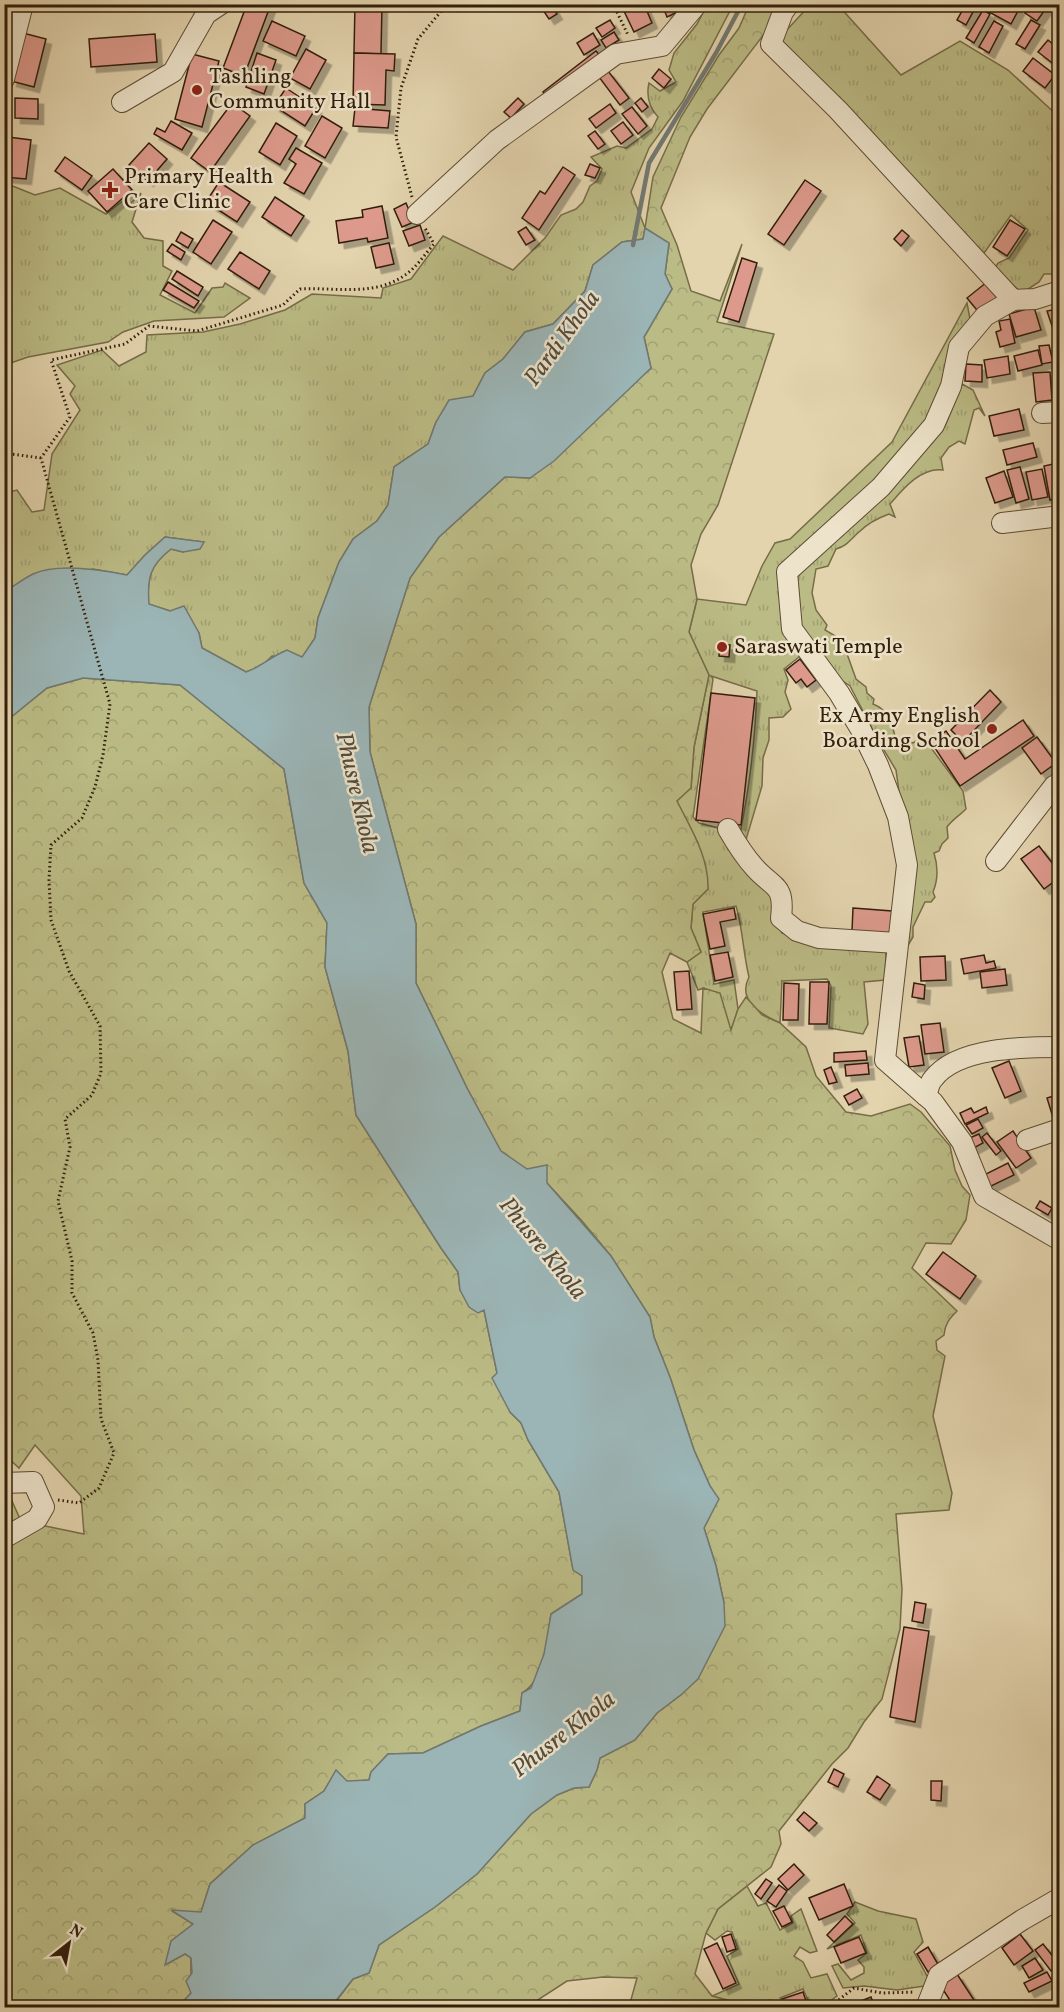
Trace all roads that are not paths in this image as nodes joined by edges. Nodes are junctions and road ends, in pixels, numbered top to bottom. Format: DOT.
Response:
graph roads {
  1 [pos="23,4"];
  2 [pos="221,4"];
  3 [pos="697,4"];
  4 [pos="789,4"];
  5 [pos="4,79"];
  6 [pos="123,102"];
  7 [pos="417,214"];
  8 [pos="1059,291"];
  9 [pos="1013,300"];
  10 [pos="1059,516"];
  11 [pos="1002,523"];
  12 [pos="1059,783"];
  13 [pos="728,829"];
  14 [pos="996,861"];
  15 [pos="897,943"];
  16 [pos="1059,1047"];
  17 [pos="926,1096"];
  18 [pos="1059,1129"];
  19 [pos="1027,1140"];
  20 [pos="1059,1240"];
  21 [pos="4,1483"];
  22 [pos="4,1538"];
  23 [pos="1059,1898"];
  24 [pos="929,2000"];
  1 -- 5 [label="street"];
  2 -- 6 [label="street"];
  3 -- 7 [label="street"];
  4 -- 9 [label="street"];
  8 -- 9 [label="street"];
  9 -- 15 [label="street"];
  10 -- 11 [label="street"];
  12 -- 14 [label="street"];
  13 -- 15 [label="street"];
  15 -- 17 [label="street"];
  16 -- 17 [label="street"];
  17 -- 20 [label="street"];
  18 -- 19 [label="street"];
  21 -- 22 [label="street"];
  23 -- 24 [label="street"];
}
